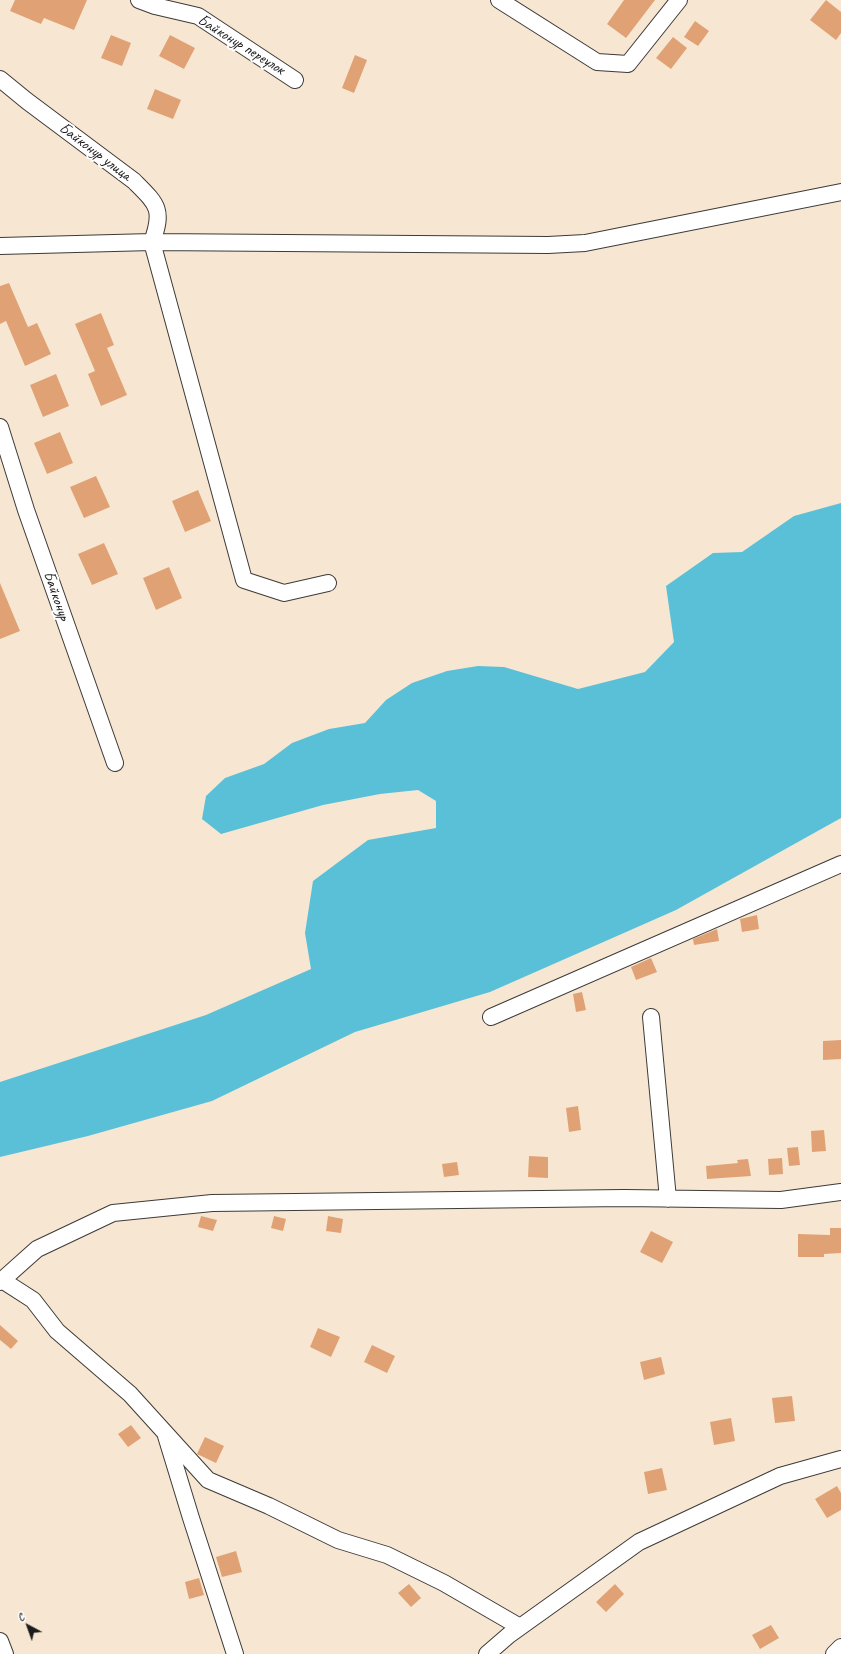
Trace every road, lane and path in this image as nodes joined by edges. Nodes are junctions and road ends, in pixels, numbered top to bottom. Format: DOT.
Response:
graph roads {
  1 [pos="139,0"];
  2 [pos="499,0"];
  3 [pos="679,0"];
  4 [pos="0,79"];
  5 [pos="295,80"];
  6 [pos="841,192"];
  7 [pos="152,242"];
  8 [pos="0,246"];
  9 [pos="0,427"];
  10 [pos="328,583"];
  11 [pos="115,763"];
  12 [pos="841,864"];
  13 [pos="490,1017"];
  14 [pos="651,1017"];
  15 [pos="841,1192"];
  16 [pos="668,1199"];
  17 [pos="1,1281"];
  18 [pos="165,1434"];
  19 [pos="841,1460"];
  20 [pos="520,1627"];
  21 [pos="0,1641"];
  22 [pos="841,1647"];
  23 [pos="5,1654"];
  24 [pos="235,1654"];
  25 [pos="487,1654"];
  26 [pos="834,1654"];
  1 -- 5 [label="street, Байконур переулок"];
  2 -- 3 [label="street"];
  4 -- 7 [label="street, Байконур улица"];
  6 -- 7 [label="street"];
  7 -- 8 [label="street"];
  7 -- 10 [label="street"];
  9 -- 11 [label="street, Байконур"];
  12 -- 13 [label="street"];
  14 -- 16 [label="street"];
  15 -- 16 [label="street"];
  16 -- 17 [label="street"];
  17 -- 18 [label="street"];
  18 -- 20 [label="street"];
  18 -- 24 [label="street"];
  19 -- 20 [label="street"];
  20 -- 25 [label="street"];
  21 -- 23 [label="street"];
  22 -- 26 [label="street"];
}
